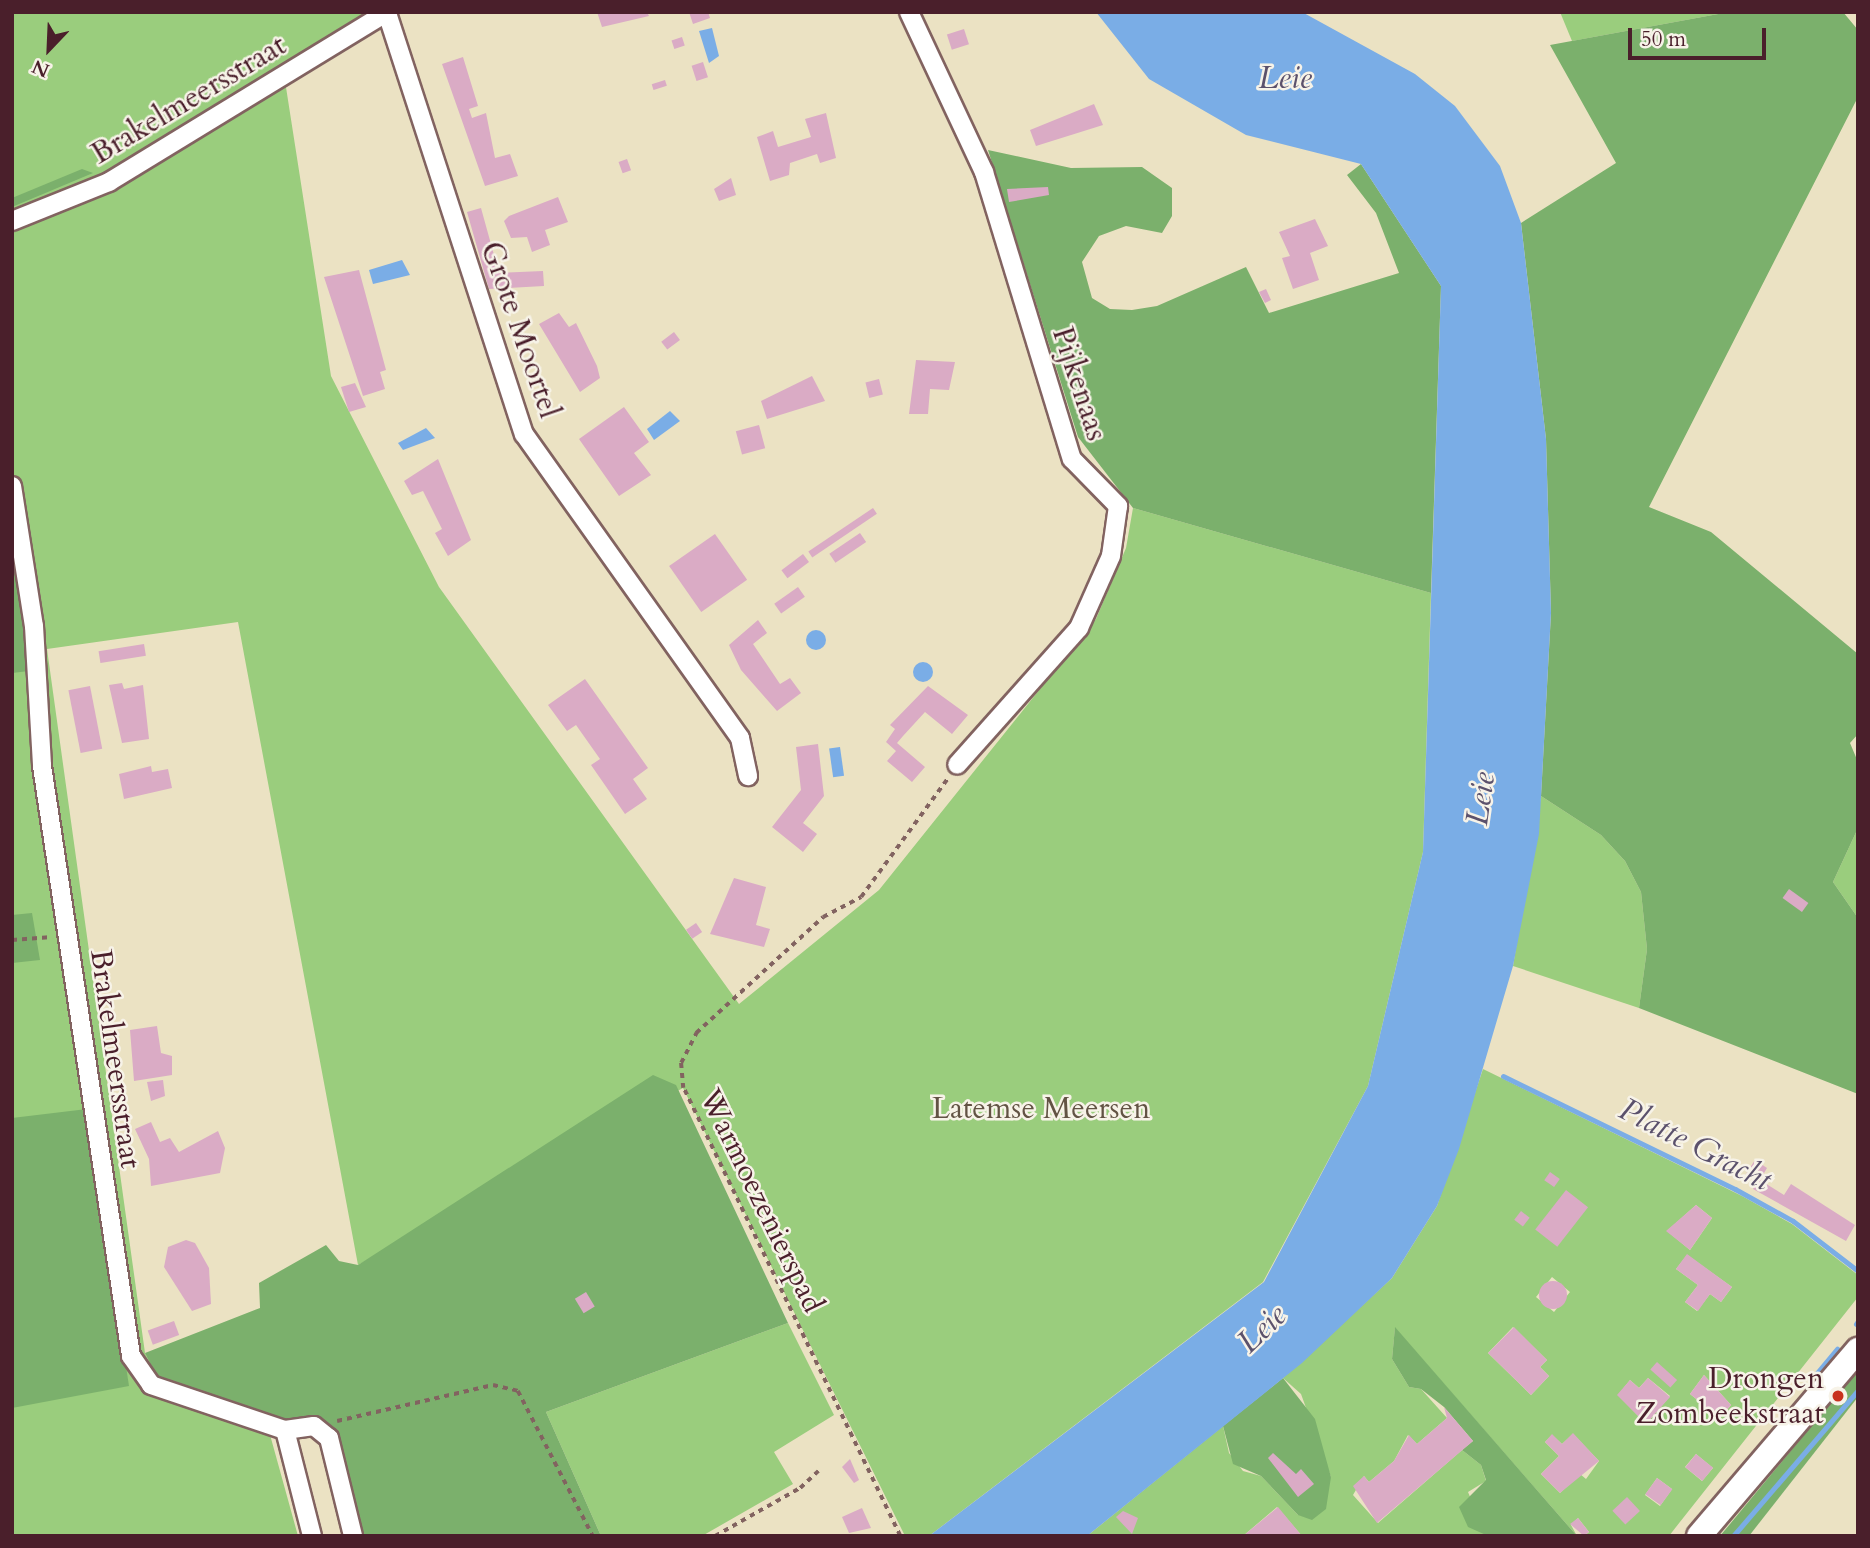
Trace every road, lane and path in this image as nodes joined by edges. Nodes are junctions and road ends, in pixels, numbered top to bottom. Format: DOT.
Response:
graph roads {
  1 [pos="909,12"];
  2 [pos="388,13"];
  3 [pos="12,221"];
  4 [pos="12,486"];
  5 [pos="957,765"];
  6 [pos="748,776"];
  7 [pos="69,935"];
  8 [pos="12,940"];
  9 [pos="1858,1350"];
  10 [pos="314,1426"];
  11 [pos="285,1430"];
  12 [pos="818,1471"];
  13 [pos="312,1536"];
  14 [pos="353,1536"];
  15 [pos="593,1536"];
  16 [pos="715,1536"];
  17 [pos="900,1536"];
  18 [pos="1699,1536"];
  1 -- 5 [label="street, Pijkenaas"];
  2 -- 3 [label="street, Brakelmeersstraat"];
  2 -- 6 [label="street, Grote Moortel"];
  4 -- 7 [label="street, Brakelmeersstraat"];
  5 -- 17 [label="path, Warmoezenierspad"];
  7 -- 8 [label="path"];
  7 -- 11 [label="street, Brakelmeersstraat"];
  9 -- 18 [label="main road"];
  10 -- 11 [label="street"];
  10 -- 14 [label="street"];
  10 -- 15 [label="path"];
  11 -- 13 [label="street"];
  12 -- 16 [label="path"];
}
